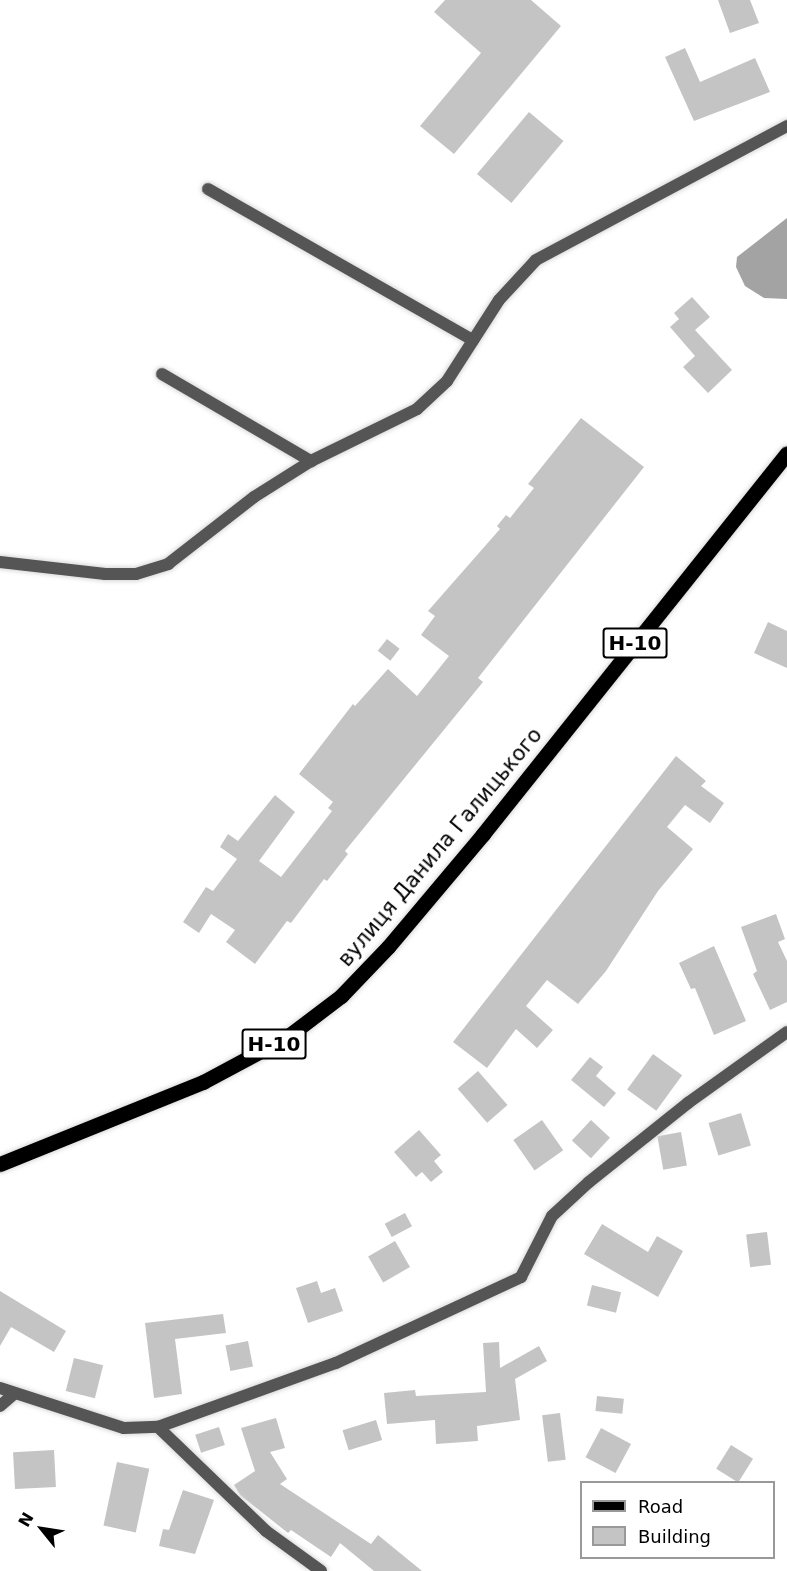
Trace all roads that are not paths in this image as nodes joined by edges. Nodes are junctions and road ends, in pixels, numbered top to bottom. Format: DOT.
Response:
graph roads {
  1 [pos="787,126"];
  2 [pos="208,189"];
  3 [pos="473,340"];
  4 [pos="162,374"];
  5 [pos="787,453"];
  6 [pos="311,461"];
  7 [pos="0,562"];
  8 [pos="787,1032"];
  9 [pos="0,1164"];
  10 [pos="0,1388"];
  11 [pos="14,1394"];
  12 [pos="0,1406"];
  13 [pos="159,1427"];
  14 [pos="321,1571"];
  1 -- 3 [label="street"];
  2 -- 3 [label="street"];
  3 -- 6 [label="street"];
  4 -- 6 [label="street"];
  5 -- 9 [label="main road, вулиця Данила Галицького / Н-10"];
  6 -- 7 [label="street"];
  8 -- 13 [label="street"];
  10 -- 11 [label="street"];
  11 -- 12 [label="street"];
  11 -- 13 [label="street"];
  13 -- 14 [label="street"];
}
